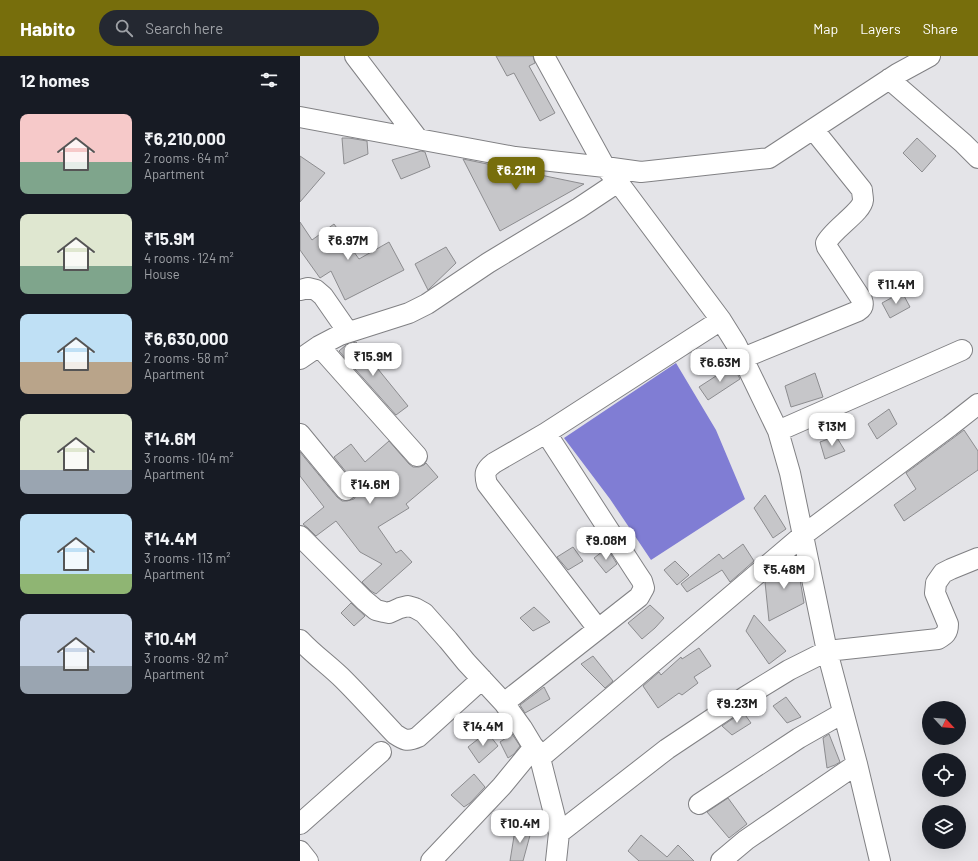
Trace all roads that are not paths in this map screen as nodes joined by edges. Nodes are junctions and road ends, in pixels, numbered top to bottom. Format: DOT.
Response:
graph roads {
  1 [pos="354,56"];
  2 [pos="930,56"];
  3 [pos="550,58"];
  4 [pos="889,79"];
  5 [pos="300,117"];
  6 [pos="814,129"];
  7 [pos="418,139"];
  8 [pos="978,158"];
  9 [pos="612,175"];
  10 [pos="300,290"];
  11 [pos="721,320"];
  12 [pos="348,332"];
  13 [pos="319,346"];
  14 [pos="962,350"];
  15 [pos="743,358"];
  16 [pos="300,359"];
  17 [pos="978,404"];
  18 [pos="778,431"];
  19 [pos="546,433"];
  20 [pos="300,434"];
  21 [pos="417,456"];
  22 [pos="346,490"];
  23 [pos="300,536"];
  24 [pos="802,536"];
  25 [pos="978,558"];
  26 [pos="598,629"];
  27 [pos="300,640"];
  28 [pos="827,651"];
  29 [pos="482,679"];
  30 [pos="504,703"];
  31 [pos="843,713"];
  32 [pos="381,752"];
  33 [pos="537,752"];
  34 [pos="857,764"];
  35 [pos="699,804"];
  36 [pos="300,824"];
  37 [pos="559,833"];
  38 [pos="300,852"];
  39 [pos="308,861"];
  40 [pos="431,861"];
  41 [pos="556,861"];
  42 [pos="721,861"];
  43 [pos="880,861"];
  1 -- 7 [label="street"];
  2 -- 4 [label="street"];
  3 -- 9 [label="street"];
  4 -- 6 [label="street"];
  4 -- 8 [label="street"];
  5 -- 7 [label="street"];
  6 -- 9 [label="street"];
  6 -- 15 [label="street"];
  7 -- 9 [label="street"];
  9 -- 11 [label="street"];
  9 -- 12 [label="street"];
  10 -- 12 [label="street"];
  11 -- 15 [label="street"];
  11 -- 19 [label="street"];
  12 -- 13 [label="street"];
  13 -- 16 [label="street"];
  13 -- 21 [label="street"];
  14 -- 18 [label="street"];
  15 -- 18 [label="street"];
  17 -- 24 [label="street"];
  18 -- 24 [label="street"];
  19 -- 26 [label="street"];
  19 -- 26 [label="street"];
  20 -- 22 [label="street"];
  23 -- 29 [label="street"];
  24 -- 28 [label="street"];
  24 -- 33 [label="street"];
  25 -- 28 [label="street"];
  26 -- 30 [label="street"];
  27 -- 29 [label="street"];
  28 -- 31 [label="street"];
  28 -- 37 [label="street"];
  29 -- 30 [label="street"];
  30 -- 33 [label="street"];
  31 -- 34 [label="street"];
  31 -- 35 [label="street"];
  32 -- 36 [label="street"];
  33 -- 37 [label="street"];
  33 -- 40 [label="street"];
  34 -- 42 [label="street"];
  34 -- 43 [label="street"];
  37 -- 41 [label="street"];
  38 -- 39 [label="street"];
}
